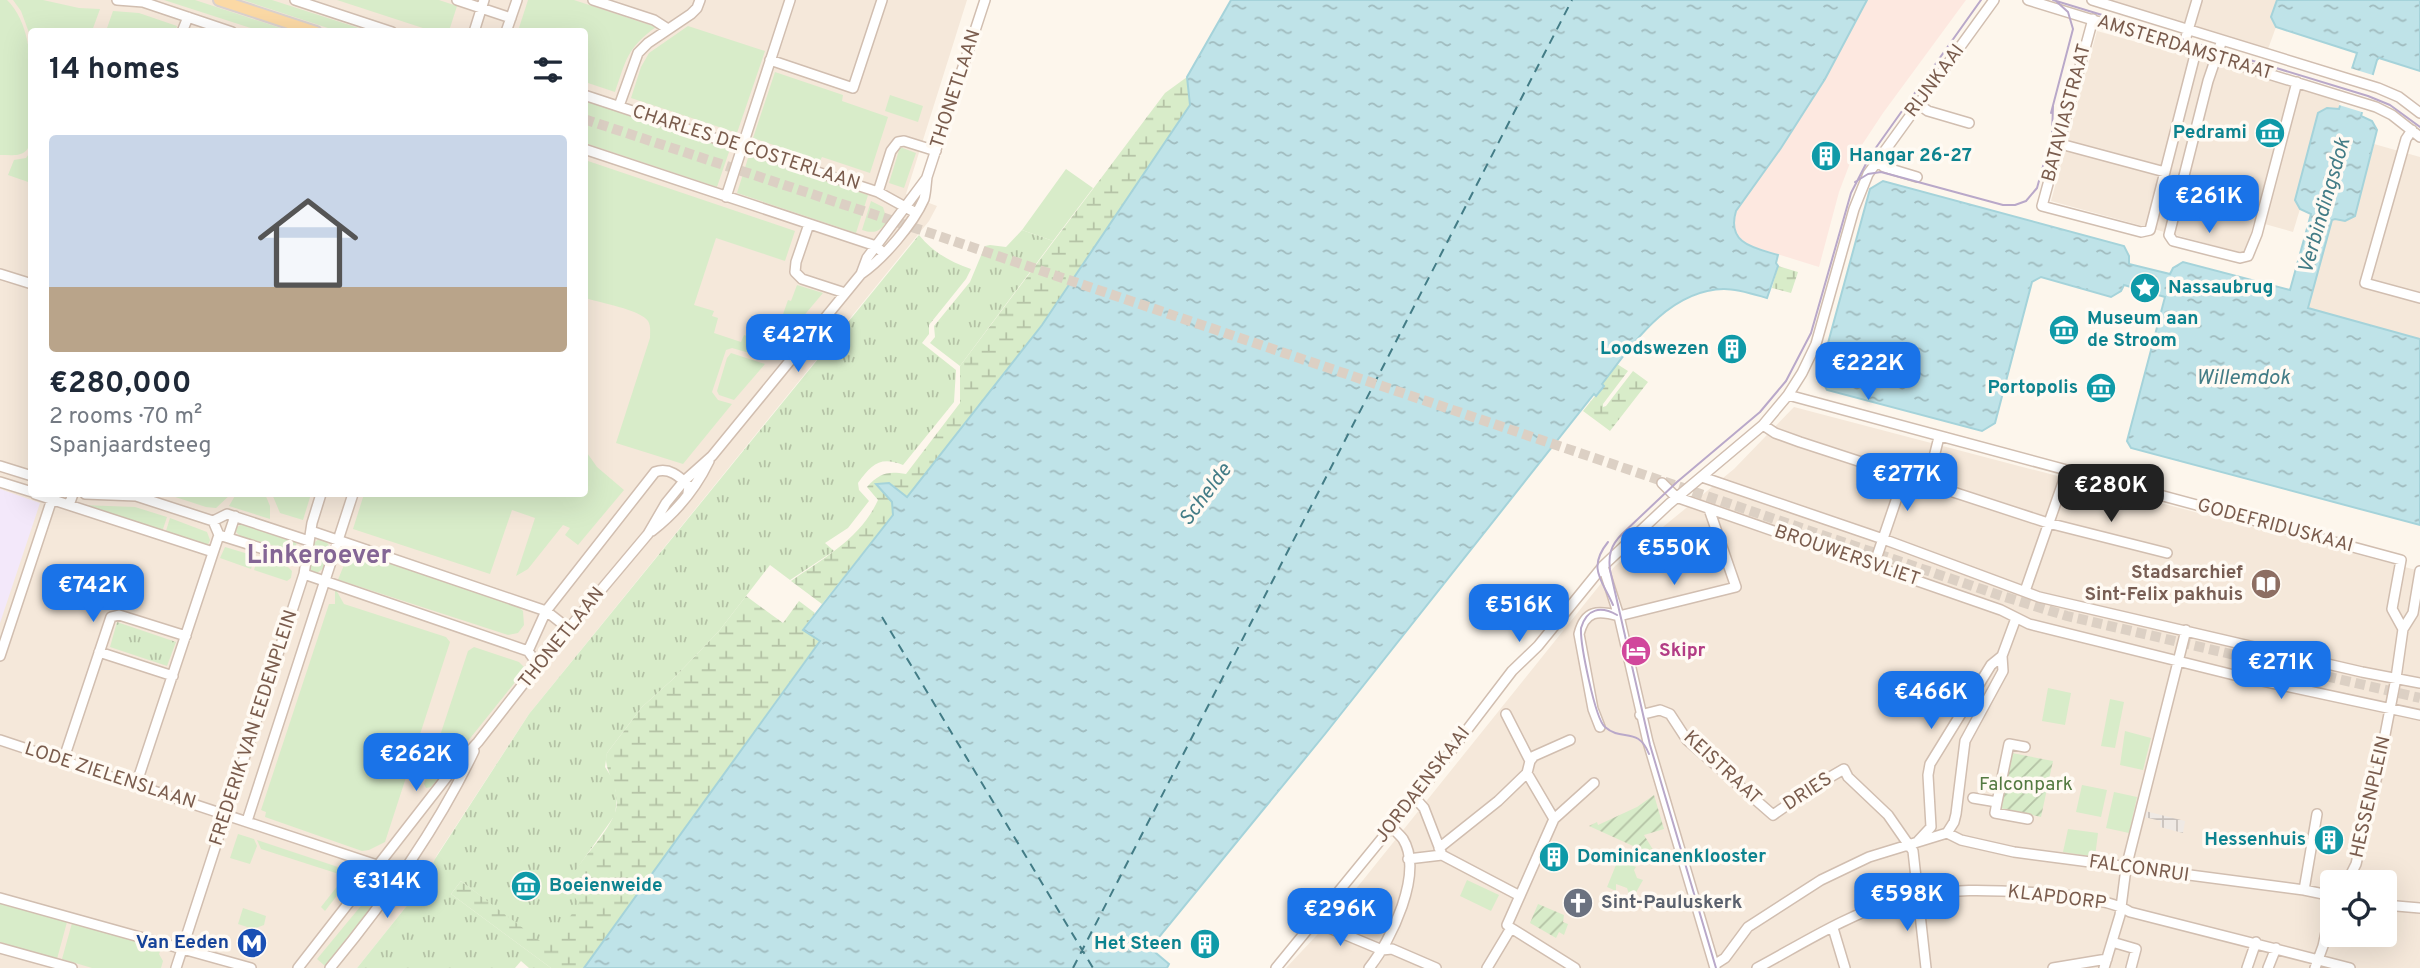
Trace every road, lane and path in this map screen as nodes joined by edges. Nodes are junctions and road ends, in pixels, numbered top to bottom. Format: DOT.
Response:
graph roads {
  1 [pos="117,0"];
  2 [pos="219,0"];
  3 [pos="295,0"];
  4 [pos="457,0"];
  5 [pos="516,0"];
  6 [pos="593,0"];
  7 [pos="700,0"];
  8 [pos="790,0"];
  9 [pos="882,0"];
  10 [pos="985,0"];
  11 [pos="1994,0"];
  12 [pos="2028,0"];
  13 [pos="2095,0"];
  14 [pos="2197,0"];
  15 [pos="483,4"];
  16 [pos="188,17"];
  17 [pos="511,18"];
  18 [pos="2092,19"];
  19 [pos="184,28"];
  20 [pos="220,28"];
  21 [pos="304,28"];
  22 [pos="380,28"];
  23 [pos="475,28"];
  24 [pos="507,28"];
  25 [pos="668,29"];
  26 [pos="2188,30"];
  27 [pos="2222,40"];
  28 [pos="2183,47"];
  29 [pos="2196,51"];
  30 [pos="2216,57"];
  31 [pos="770,61"];
  32 [pos="2297,82"];
  33 [pos="588,96"];
  34 [pos="1918,104"];
  35 [pos="619,106"];
  36 [pos="2420,113"];
  37 [pos="1969,122"];
  38 [pos="2412,130"];
  39 [pos="2420,137"];
  40 [pos="2068,145"];
  41 [pos="742,147"];
  42 [pos="588,150"];
  43 [pos="936,151"];
  44 [pos="1876,162"];
  45 [pos="2165,172"];
  46 [pos="927,177"];
  47 [pos="1917,177"];
  48 [pos="878,192"];
  49 [pos="726,197"];
  50 [pos="906,206"];
  51 [pos="916,213"];
  52 [pos="809,224"];
  53 [pos="876,246"];
  54 [pos="884,254"];
  55 [pos="0,274"];
  56 [pos="861,274"];
  57 [pos="28,283"];
  58 [pos="845,293"];
  59 [pos="2420,298"];
  60 [pos="1788,395"];
  61 [pos="1763,425"];
  62 [pos="1939,437"];
  63 [pos="712,456"];
  64 [pos="0,466"];
  65 [pos="2067,471"];
  66 [pos="28,475"];
  67 [pos="1702,477"];
  68 [pos="1904,477"];
  69 [pos="684,481"];
  70 [pos="0,482"];
  71 [pos="1662,483"];
  72 [pos="1927,485"];
  73 [pos="28,491"];
  74 [pos="688,494"];
  75 [pos="46,497"];
  76 [pos="72,497"];
  77 [pos="139,497"];
  78 [pos="320,497"];
  79 [pos="352,497"];
  80 [pos="1676,498"];
  81 [pos="52,499"];
  82 [pos="69,505"];
  83 [pos="1709,509"];
  84 [pos="235,516"];
  85 [pos="214,521"];
  86 [pos="2049,523"];
  87 [pos="648,534"];
  88 [pos="224,536"];
  89 [pos="310,536"];
  90 [pos="1882,539"];
  91 [pos="338,540"];
  92 [pos="213,552"];
  93 [pos="2167,553"];
  94 [pos="305,562"];
  95 [pos="1874,565"];
  96 [pos="1603,566"];
  97 [pos="2420,571"];
  98 [pos="304,574"];
  99 [pos="324,581"];
  100 [pos="2025,591"];
  101 [pos="546,611"];
  102 [pos="1619,616"];
  103 [pos="2016,618"];
  104 [pos="569,629"];
  105 [pos="2403,629"];
  106 [pos="2186,630"];
  107 [pos="186,636"];
  108 [pos="528,651"];
  109 [pos="99,652"];
  110 [pos="0,656"];
  111 [pos="2002,656"];
  112 [pos="2178,662"];
  113 [pos="538,665"];
  114 [pos="173,676"];
  115 [pos="2396,678"];
  116 [pos="2420,683"];
  117 [pos="2390,709"];
  118 [pos="1506,714"];
  119 [pos="1640,715"];
  120 [pos="2420,715"];
  121 [pos="1600,727"];
  122 [pos="0,740"];
  123 [pos="1570,740"];
  124 [pos="478,743"];
  125 [pos="2025,747"];
  126 [pos="63,761"];
  127 [pos="1530,761"];
  128 [pos="1527,773"];
  129 [pos="1594,783"];
  130 [pos="136,785"];
  131 [pos="1415,797"];
  132 [pos="1966,797"];
  133 [pos="1997,803"];
  134 [pos="225,814"];
  135 [pos="2317,814"];
  136 [pos="1773,815"];
  137 [pos="1554,819"];
  138 [pos="2028,819"];
  139 [pos="247,821"];
  140 [pos="1392,827"];
  141 [pos="1947,833"];
  142 [pos="1914,843"];
  143 [pos="1440,852"];
  144 [pos="1409,859"];
  145 [pos="379,865"];
  146 [pos="2126,868"];
  147 [pos="2353,870"];
  148 [pos="401,873"];
  149 [pos="2304,890"];
  150 [pos="2320,894"];
  151 [pos="1520,896"];
  152 [pos="1919,896"];
  153 [pos="0,898"];
  154 [pos="2121,906"];
  155 [pos="2397,906"];
  156 [pos="2420,908"];
  157 [pos="1316,918"];
  158 [pos="1509,927"];
  159 [pos="1833,928"];
  160 [pos="2112,940"];
  161 [pos="2256,942"];
  162 [pos="0,948"];
  163 [pos="2276,948"];
  164 [pos="182,950"];
  165 [pos="1382,950"];
  166 [pos="2317,963"];
  167 [pos="2105,964"];
  168 [pos="1714,966"];
  169 [pos="2333,966"];
  170 [pos="72,968"];
  171 [pos="176,968"];
  172 [pos="251,968"];
  173 [pos="298,968"];
  174 [pos="330,968"];
  175 [pos="1276,968"];
  176 [pos="1369,968"];
  177 [pos="1436,968"];
  178 [pos="1487,968"];
  179 [pos="1575,968"];
  180 [pos="1757,968"];
  181 [pos="1845,968"];
  182 [pos="1926,968"];
  183 [pos="2053,968"];
  184 [pos="2131,968"];
  185 [pos="2247,968"];
  186 [pos="2269,968"];
  187 [pos="2350,968"];
  1 -- 16 [label="street"];
  2 -- 21 [label="main road"];
  3 -- 22 [label="street"];
  4 -- 15 [label="street"];
  5 -- 17 [label="street"];
  6 -- 25 [label="street"];
  7 -- 25 [label="street"];
  8 -- 31 [label="street"];
  9 -- 31 [label="street"];
  10 -- 43 [label="street, THONETLAAN"];
  11 -- 34 [label="street, RIJNKAAI"];
  12 -- 18 [label="street, AMSTERDAMSTRAAT"];
  13 -- 26 [label="street, AMSTERDAMSTRAAT"];
  14 -- 26 [label="street"];
  15 -- 17 [label="street"];
  15 -- 23 [label="street"];
  16 -- 19 [label="street"];
  16 -- 20 [label="street"];
  17 -- 24 [label="street"];
  18 -- 28 [label="street, AMSTERDAMSTRAAT"];
  18 -- 45 [label="street, BATAVIASTRAAT"];
  25 -- 35 [label="street"];
  26 -- 27 [label="street, AMSTERDAMSTRAAT"];
  26 -- 28 [label="street"];
  27 -- 30 [label="street"];
  27 -- 36 [label="street, AMSTERDAMSTRAAT"];
  28 -- 29 [label="street, AMSTERDAMSTRAAT"];
  29 -- 30 [label="street, AMSTERDAMSTRAAT"];
  29 -- 45 [label="street"];
  30 -- 32 [label="street, AMSTERDAMSTRAAT"];
  30 -- 32 [label="street"];
  31 -- 41 [label="street"];
  32 -- 38 [label="street, AMSTERDAMSTRAAT"];
  33 -- 35 [label="street, CHARLES DE COSTERLAAN"];
  34 -- 37 [label="street"];
  34 -- 44 [label="street, RIJNKAAI"];
  35 -- 41 [label="street, CHARLES DE COSTERLAAN"];
  38 -- 39 [label="street, AMSTERDAMSTRAAT"];
  38 -- 59 [label="street"];
  40 -- 45 [label="street"];
  41 -- 48 [label="street, CHARLES DE COSTERLAAN"];
  41 -- 49 [label="street"];
  42 -- 49 [label="street"];
  43 -- 46 [label="street, THONETLAAN"];
  43 -- 48 [label="street"];
  44 -- 47 [label="street"];
  44 -- 60 [label="street, RIJNKAAI"];
  46 -- 50 [label="street, THONETLAAN"];
  46 -- 51 [label="street, THONETLAAN"];
  48 -- 50 [label="street, CHARLES DE COSTERLAAN"];
  49 -- 52 [label="street"];
  50 -- 51 [label="street"];
  50 -- 53 [label="street, THONETLAAN"];
  51 -- 54 [label="street, THONETLAAN"];
  52 -- 53 [label="street"];
  52 -- 58 [label="street"];
  53 -- 54 [label="street"];
  53 -- 56 [label="street, THONETLAAN"];
  54 -- 56 [label="street, THONETLAAN"];
  55 -- 57 [label="street"];
  56 -- 58 [label="street, THONETLAAN"];
  58 -- 63 [label="street, THONETLAAN"];
  60 -- 61 [label="street, RIJNKAAI"];
  60 -- 62 [label="street, GODEFRIDUSKAAI"];
  61 -- 67 [label="street, JORDAENSKAAI"];
  61 -- 68 [label="street"];
  62 -- 65 [label="street, GODEFRIDUSKAAI"];
  62 -- 72 [label="street"];
  63 -- 69 [label="street, THONETLAAN"];
  63 -- 74 [label="street, THONETLAAN"];
  64 -- 66 [label="street"];
  65 -- 86 [label="street"];
  65 -- 105 [label="street, GODEFRIDUSKAAI"];
  67 -- 80 [label="street, JORDAENSKAAI"];
  67 -- 90 [label="street, BROUWERSVLIET"];
  68 -- 72 [label="street"];
  68 -- 90 [label="street"];
  69 -- 74 [label="street"];
  69 -- 87 [label="street, THONETLAAN"];
  69 -- 101 [label="street, THONETLAAN"];
  70 -- 73 [label="street"];
  71 -- 80 [label="street"];
  72 -- 86 [label="street"];
  74 -- 87 [label="street, THONETLAAN"];
  75 -- 81 [label="street"];
  76 -- 82 [label="street"];
  77 -- 85 [label="street"];
  78 -- 89 [label="street, FREDERIK VAN EEDENPLEIN"];
  79 -- 91 [label="street, FREDERIK VAN EEDENPLEIN"];
  80 -- 83 [label="street, BROUWERSVLIET"];
  80 -- 96 [label="street, JORDAENSKAAI"];
  81 -- 82 [label="street"];
  81 -- 110 [label="street"];
  82 -- 92 [label="street"];
  83 -- 95 [label="street, BROUWERSVLIET"];
  83 -- 102 [label="street"];
  84 -- 85 [label="street"];
  84 -- 88 [label="street"];
  84 -- 89 [label="street"];
  85 -- 88 [label="street"];
  86 -- 93 [label="street"];
  86 -- 100 [label="street"];
  87 -- 104 [label="street, THONETLAAN"];
  88 -- 92 [label="street"];
  88 -- 94 [label="street"];
  89 -- 91 [label="street"];
  89 -- 94 [label="street, FREDERIK VAN EEDENPLEIN"];
  90 -- 95 [label="street"];
  90 -- 100 [label="street, BROUWERSVLIET"];
  91 -- 99 [label="street, FREDERIK VAN EEDENPLEIN"];
  91 -- 101 [label="street"];
  92 -- 107 [label="street"];
  94 -- 98 [label="street, FREDERIK VAN EEDENPLEIN"];
  95 -- 103 [label="street, BROUWERSVLIET"];
  96 -- 102 [label="street"];
  96 -- 131 [label="street, JORDAENSKAAI"];
  97 -- 105 [label="street"];
  98 -- 99 [label="street"];
  98 -- 134 [label="street, FREDERIK VAN EEDENPLEIN"];
  99 -- 108 [label="street"];
  99 -- 139 [label="street, FREDERIK VAN EEDENPLEIN"];
  100 -- 106 [label="street, BROUWERSVLIET"];
  101 -- 104 [label="street"];
  101 -- 108 [label="street, THONETLAAN"];
  102 -- 119 [label="street"];
  102 -- 121 [label="street"];
  103 -- 111 [label="street"];
  103 -- 112 [label="street, BROUWERSVLIET"];
  104 -- 113 [label="street, THONETLAAN"];
  105 -- 115 [label="street, HESSENPLEIN"];
  106 -- 112 [label="street"];
  106 -- 115 [label="street, BROUWERSVLIET"];
  107 -- 109 [label="street"];
  107 -- 114 [label="street"];
  108 -- 113 [label="street"];
  109 -- 114 [label="street"];
  109 -- 126 [label="street"];
  111 -- 132 [label="street"];
  111 -- 142 [label="street"];
  112 -- 117 [label="street, BROUWERSVLIET"];
  112 -- 146 [label="street"];
  113 -- 124 [label="street, THONETLAAN"];
  114 -- 130 [label="street"];
  115 -- 116 [label="street, BROUWERSVLIET"];
  115 -- 117 [label="street, HESSENPLEIN"];
  117 -- 120 [label="street, BROUWERSVLIET"];
  117 -- 147 [label="street, HESSENPLEIN"];
  118 -- 127 [label="street"];
  119 -- 136 [label="street, KEISTRAAT"];
  119 -- 168 [label="street"];
  122 -- 126 [label="street, LODE ZIELENSLAAN"];
  123 -- 127 [label="street"];
  124 -- 145 [label="street, THONETLAAN"];
  124 -- 148 [label="street, THONETLAAN"];
  125 -- 133 [label="street"];
  126 -- 130 [label="street, LODE ZIELENSLAAN"];
  127 -- 128 [label="street"];
  128 -- 137 [label="street"];
  128 -- 143 [label="street"];
  129 -- 137 [label="street"];
  130 -- 134 [label="street, LODE ZIELENSLAAN"];
  131 -- 140 [label="street, JORDAENSKAAI"];
  131 -- 143 [label="street"];
  132 -- 133 [label="street"];
  132 -- 141 [label="street"];
  133 -- 138 [label="street"];
  134 -- 139 [label="street, LODE ZIELENSLAAN"];
  134 -- 164 [label="street, FREDERIK VAN EEDENPLEIN"];
  135 -- 149 [label="street"];
  136 -- 142 [label="street, DRIES"];
  137 -- 151 [label="street"];
  139 -- 145 [label="street, LODE ZIELENSLAAN"];
  140 -- 144 [label="street"];
  140 -- 157 [label="street, JORDAENSKAAI"];
  141 -- 142 [label="street"];
  141 -- 146 [label="street, FALCONRUI"];
  142 -- 152 [label="street"];
  142 -- 168 [label="street"];
  143 -- 144 [label="street"];
  143 -- 151 [label="street"];
  144 -- 165 [label="street"];
  145 -- 148 [label="street, LODE ZIELENSLAAN"];
  145 -- 173 [label="street, THONETLAAN"];
  146 -- 149 [label="street, FALCONRUI"];
  146 -- 154 [label="street"];
  148 -- 174 [label="street, THONETLAAN"];
  149 -- 150 [label="street, FALCONRUI"];
  151 -- 158 [label="street"];
  152 -- 154 [label="street, KLAPDORP"];
  152 -- 159 [label="street, KLAPDORP"];
  152 -- 182 [label="street"];
  153 -- 164 [label="street"];
  154 -- 160 [label="street"];
  154 -- 161 [label="street, KLAPDORP"];
  155 -- 156 [label="street"];
  157 -- 165 [label="street"];
  157 -- 175 [label="street, JORDAENSKAAI"];
  158 -- 178 [label="street"];
  158 -- 179 [label="street"];
  159 -- 180 [label="street, KLAPDORP"];
  159 -- 181 [label="street"];
  160 -- 167 [label="street"];
  160 -- 184 [label="street"];
  161 -- 163 [label="street, KLAPDORP"];
  161 -- 185 [label="street"];
  162 -- 170 [label="street"];
  163 -- 166 [label="street, KLAPDORP"];
  163 -- 186 [label="street"];
  164 -- 171 [label="street, FREDERIK VAN EEDENPLEIN"];
  164 -- 172 [label="street"];
  165 -- 176 [label="street"];
  165 -- 177 [label="street"];
  166 -- 169 [label="street, KLAPDORP"];
  167 -- 183 [label="street"];
  169 -- 187 [label="street, KLAPDORP"];
}
